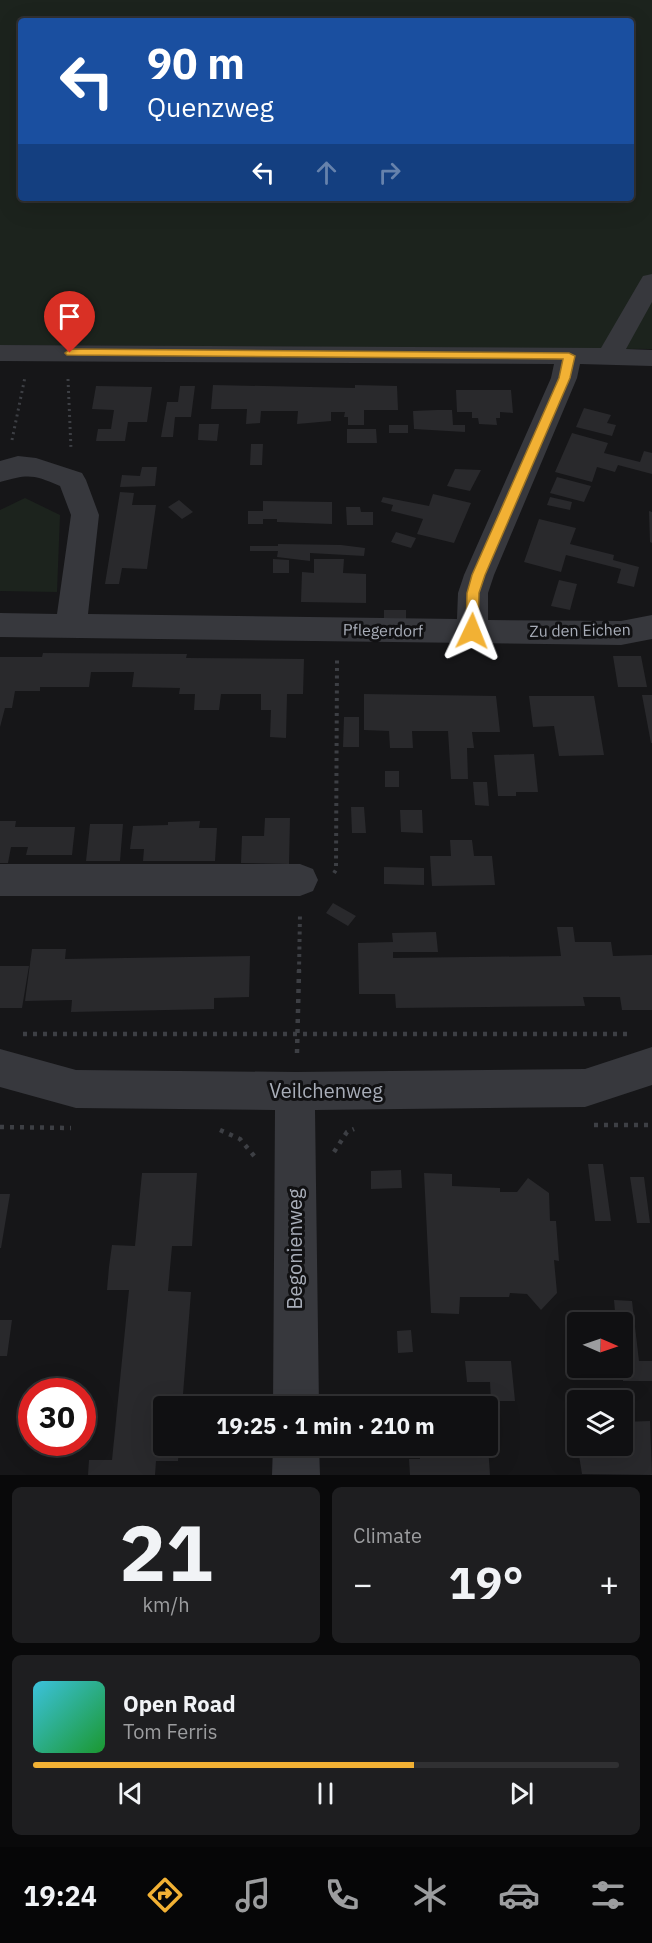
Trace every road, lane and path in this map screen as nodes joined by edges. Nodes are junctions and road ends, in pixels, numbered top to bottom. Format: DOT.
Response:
graph roads {
  1 [pos="652,280"];
  2 [pos="0,353"];
  3 [pos="29,353"];
  4 [pos="70,353"];
  5 [pos="569,356"];
  6 [pos="609,356"];
  7 [pos="652,358"];
  8 [pos="4,470"];
  9 [pos="72,480"];
  10 [pos="0,626"];
  11 [pos="71,626"];
  12 [pos="652,627"];
  13 [pos="337,629"];
  14 [pos="472,631"];
  15 [pos="0,880"];
  16 [pos="300,880"];
  17 [pos="298,1034"];
  18 [pos="628,1034"];
  19 [pos="6,1051"];
  20 [pos="652,1066"];
  21 [pos="296,1091"];
  22 [pos="362,1125"];
  23 [pos="584,1125"];
  24 [pos="652,1125"];
  25 [pos="0,1127"];
  26 [pos="80,1128"];
  27 [pos="214,1129"];
  28 [pos="253,1152"];
  29 [pos="275,1156"];
  30 [pos="295,1396"];
  31 [pos="296,1456"];
  32 [pos="296,1475"];
  1 -- 6 [label="street"];
  2 -- 3 [label="street"];
  3 -- 4 [label="street"];
  3 -- 8 [label="path"];
  4 -- 5 [label="street"];
  4 -- 9 [label="path"];
  5 -- 6 [label="street"];
  5 -- 14 [label="street"];
  6 -- 7 [label="street"];
  8 -- 9 [label="street"];
  9 -- 11 [label="street"];
  10 -- 11 [label="street, Pflegerdorf"];
  11 -- 13 [label="street, Pflegerdorf"];
  12 -- 14 [label="street, Zu den Eichen"];
  13 -- 14 [label="street, Pflegerdorf"];
  13 -- 16 [label="path"];
  15 -- 16 [label="street"];
  16 -- 17 [label="path"];
  17 -- 18 [label="path"];
  17 -- 19 [label="path"];
  17 -- 21 [label="path"];
  19 -- 21 [label="street, Veilchenweg"];
  20 -- 21 [label="street, Veilchenweg"];
  21 -- 29 [label="street, Begonienweg"];
  22 -- 29 [label="path"];
  23 -- 24 [label="path"];
  25 -- 26 [label="path"];
  27 -- 28 [label="path"];
  28 -- 29 [label="path"];
  28 -- 29 [label="path"];
  29 -- 30 [label="street, Begonienweg"];
  31 -- 32 [label="street"];
}
